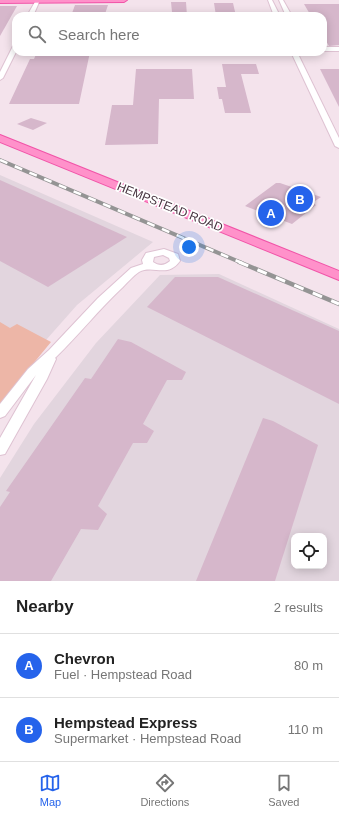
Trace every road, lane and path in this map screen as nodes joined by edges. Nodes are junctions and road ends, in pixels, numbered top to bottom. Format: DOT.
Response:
graph roads {
  1 [pos="38,0"];
  2 [pos="124,0"];
  3 [pos="270,0"];
  4 [pos="281,0"];
  5 [pos="0,1"];
  6 [pos="32,12"];
  7 [pos="275,12"];
  8 [pos="287,12"];
  9 [pos="327,49"];
  10 [pos="339,49"];
  11 [pos="12,54"];
  12 [pos="296,56"];
  13 [pos="0,78"];
  14 [pos="0,138"];
  15 [pos="339,146"];
  16 [pos="150,265"];
  17 [pos="339,276"];
  18 [pos="53,353"];
  19 [pos="0,413"];
  20 [pos="0,450"];
  1 -- 2 [label="main road"];
  1 -- 5 [label="main road"];
  1 -- 6 [label="street"];
  3 -- 7 [label="street"];
  4 -- 8 [label="street"];
  9 -- 10 [label="street"];
  11 -- 13 [label="street"];
  12 -- 15 [label="street"];
  14 -- 17 [label="main road, HEMPSTEAD ROAD"];
  16 -- 18 [label="street"];
  18 -- 19 [label="street"];
  18 -- 20 [label="street"];
}
